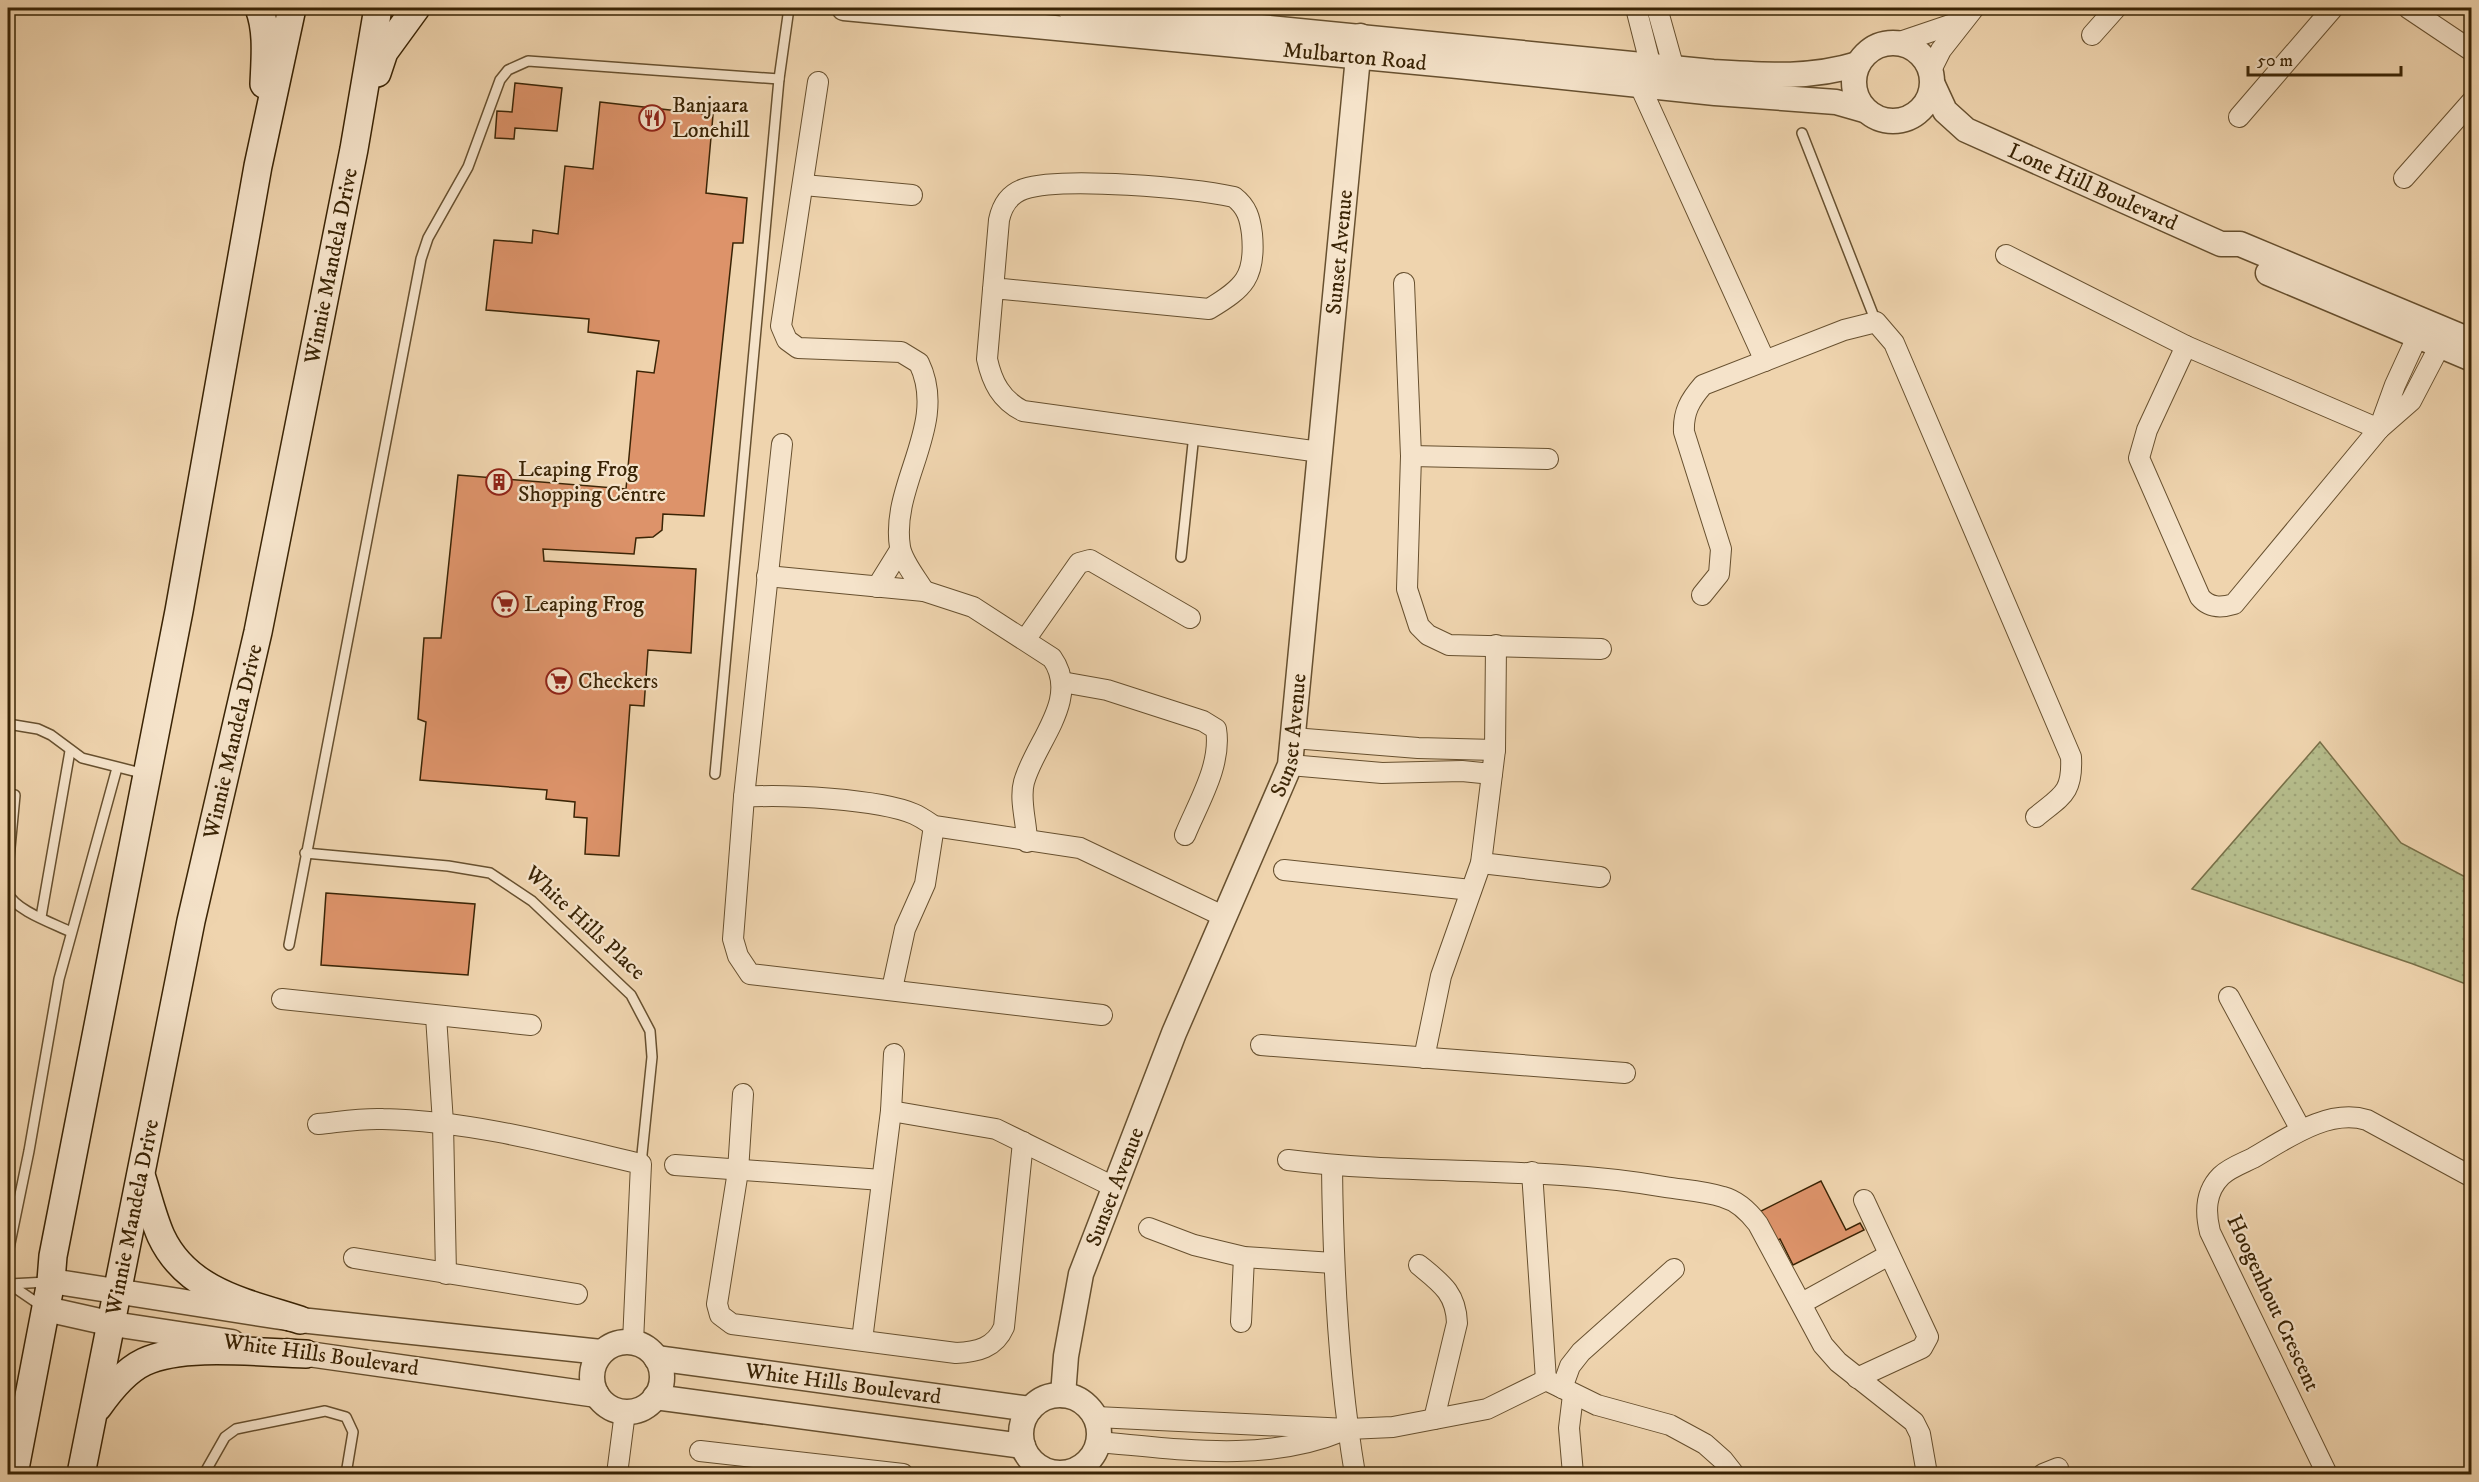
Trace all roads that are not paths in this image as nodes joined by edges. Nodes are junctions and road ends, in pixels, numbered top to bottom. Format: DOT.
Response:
graph roads {
  1 [pos="259,8"];
  2 [pos="292,8"];
  3 [pos="378,8"];
  4 [pos="416,8"];
  5 [pos="789,8"];
  6 [pos="844,8"];
  7 [pos="1077,8"];
  8 [pos="1636,8"];
  9 [pos="1657,8"];
  10 [pos="2116,8"];
  11 [pos="2333,8"];
  12 [pos="2408,8"];
  13 [pos="1968,14"];
  14 [pos="1229,15"];
  15 [pos="2092,35"];
  16 [pos="1897,43"];
  17 [pos="1359,47"];
  18 [pos="2472,51"];
  19 [pos="1858,64"];
  20 [pos="1652,72"];
  21 [pos="1932,78"];
  22 [pos="778,79"];
  23 [pos="818,82"];
  24 [pos="2472,100"];
  25 [pos="1864,110"];
  26 [pos="2239,117"];
  27 [pos="1906,120"];
  28 [pos="1966,130"];
  29 [pos="1802,133"];
  30 [pos="354,149"];
  31 [pos="258,166"];
  32 [pos="2404,178"];
  33 [pos="804,185"];
  34 [pos="912,195"];
  35 [pos="2006,255"];
  36 [pos="1404,284"];
  37 [pos="993,288"];
  38 [pos="1876,322"];
  39 [pos="2420,329"];
  40 [pos="2443,339"];
  41 [pos="2472,341"];
  42 [pos="2186,346"];
  43 [pos="2472,359"];
  44 [pos="1765,361"];
  45 [pos="2379,429"];
  46 [pos="1194,434"];
  47 [pos="782,444"];
  48 [pos="1320,452"];
  49 [pos="1411,456"];
  50 [pos="1548,459"];
  51 [pos="900,550"];
  52 [pos="1181,557"];
  53 [pos="768,576"];
  54 [pos="877,588"];
  55 [pos="924,591"];
  56 [pos="1702,595"];
  57 [pos="1190,618"];
  58 [pos="1025,640"];
  59 [pos="1496,645"];
  60 [pos="1601,649"];
  61 [pos="1062,682"];
  62 [pos="8,724"];
  63 [pos="1293,738"];
  64 [pos="1495,750"];
  65 [pos="70,751"];
  66 [pos="1290,765"];
  67 [pos="117,768"];
  68 [pos="715,774"];
  69 [pos="1492,774"];
  70 [pos="147,775"];
  71 [pos="15,795"];
  72 [pos="744,797"];
  73 [pos="2036,817"];
  74 [pos="934,826"];
  75 [pos="1185,835"];
  76 [pos="1027,842"];
  77 [pos="305,853"];
  78 [pos="1481,863"];
  79 [pos="8,869"];
  80 [pos="1284,870"];
  81 [pos="1600,877"];
  82 [pos="1471,890"];
  83 [pos="8,893"];
  84 [pos="41,917"];
  85 [pos="1226,917"];
  86 [pos="71,932"];
  87 [pos="289,945"];
  88 [pos="892,989"];
  89 [pos="2229,997"];
  90 [pos="282,999"];
  91 [pos="436,1016"];
  92 [pos="1102,1016"];
  93 [pos="531,1025"];
  94 [pos="1261,1045"];
  95 [pos="894,1054"];
  96 [pos="1424,1058"];
  97 [pos="1625,1072"];
  98 [pos="743,1094"];
  99 [pos="891,1111"];
  100 [pos="318,1124"];
  101 [pos="443,1124"];
  102 [pos="2301,1130"];
  103 [pos="1023,1142"];
  104 [pos="1288,1160"];
  105 [pos="641,1164"];
  106 [pos="675,1165"];
  107 [pos="1332,1166"];
  108 [pos="738,1171"];
  109 [pos="1532,1172"];
  110 [pos="142,1177"];
  111 [pos="2472,1177"];
  112 [pos="882,1180"];
  113 [pos="1114,1187"];
  114 [pos="1864,1200"];
  115 [pos="1149,1228"];
  116 [pos="8,1253"];
  117 [pos="1889,1255"];
  118 [pos="1244,1257"];
  119 [pos="354,1258"];
  120 [pos="1333,1263"];
  121 [pos="1419,1265"];
  122 [pos="1674,1269"];
  123 [pos="446,1274"];
  124 [pos="51,1281"];
  125 [pos="9,1284"];
  126 [pos="119,1293"];
  127 [pos="577,1294"];
  128 [pos="1802,1303"];
  129 [pos="46,1309"];
  130 [pos="300,1320"];
  131 [pos="1241,1322"];
  132 [pos="113,1324"];
  133 [pos="862,1340"];
  134 [pos="633,1342"];
  135 [pos="602,1352"];
  136 [pos="306,1354"];
  137 [pos="656,1358"];
  138 [pos="1857,1378"];
  139 [pos="1560,1388"];
  140 [pos="597,1395"];
  141 [pos="1063,1395"];
  142 [pos="656,1397"];
  143 [pos="1030,1409"];
  144 [pos="95,1410"];
  145 [pos="625,1412"];
  146 [pos="1096,1417"];
  147 [pos="1434,1419"];
  148 [pos="1348,1428"];
  149 [pos="1099,1442"];
  150 [pos="1023,1446"];
  151 [pos="700,1451"];
  152 [pos="815,1469"];
  153 [pos="1084,1470"];
  154 [pos="1041,1471"];
  155 [pos="14,1474"];
  156 [pos="81,1474"];
  157 [pos="204,1474"];
  158 [pos="346,1474"];
  159 [pos="617,1474"];
  160 [pos="903,1474"];
  161 [pos="1355,1474"];
  162 [pos="1573,1474"];
  163 [pos="1734,1474"];
  164 [pos="1927,1474"];
  165 [pos="2326,1474"];
  1 -- 31 [label="main road"];
  2 -- 31 [label="main road"];
  3 -- 30 [label="main road, Winnie Mandela Drive"];
  4 -- 30 [label="main road"];
  5 -- 22 [label="lane"];
  6 -- 17 [label="street, Mulbarton Road"];
  7 -- 14 [label="street, Mulbarton Road"];
  8 -- 20 [label="street"];
  9 -- 20 [label="street"];
  10 -- 15 [label="street"];
  11 -- 26 [label="street"];
  12 -- 18 [label="street"];
  13 -- 16 [label="street, Mulbarton Road"];
  13 -- 21 [label="street, Mulbarton Road"];
  14 -- 17 [label="street, Mulbarton Road"];
  16 -- 19 [label="street, Mulbarton Road"];
  16 -- 21 [label="street"];
  17 -- 20 [label="street, Mulbarton Road"];
  17 -- 48 [label="street, Sunset Avenue"];
  19 -- 20 [label="street, Mulbarton Road"];
  19 -- 25 [label="street"];
  20 -- 25 [label="street, Mulbarton Road"];
  20 -- 44 [label="street"];
  21 -- 27 [label="street, Mulbarton Road"];
  21 -- 28 [label="street, Lone Hill Boulevard"];
  22 -- 68 [label="lane"];
  22 -- 77 [label="lane"];
  23 -- 33 [label="street"];
  24 -- 32 [label="street"];
  25 -- 27 [label="street, Mulbarton Road"];
  27 -- 28 [label="street, Lone Hill Boulevard"];
  28 -- 39 [label="street, Lone Hill Boulevard"];
  29 -- 38 [label="lane"];
  30 -- 110 [label="main road, Winnie Mandela Drive"];
  31 -- 70 [label="main road"];
  33 -- 34 [label="street"];
  33 -- 51 [label="street"];
  35 -- 42 [label="street"];
  36 -- 49 [label="street"];
  37 -- 37 [label="street"];
  37 -- 46 [label="street"];
  38 -- 44 [label="street"];
  38 -- 73 [label="street"];
  39 -- 40 [label="street, Lone Hill Boulevard"];
  39 -- 45 [label="street"];
  40 -- 41 [label="street, Lone Hill Boulevard"];
  40 -- 43 [label="street, Lone Hill Boulevard"];
  40 -- 45 [label="street"];
  42 -- 45 [label="street"];
  42 -- 45 [label="street"];
  44 -- 56 [label="street"];
  46 -- 48 [label="street"];
  46 -- 52 [label="lane"];
  47 -- 53 [label="street"];
  48 -- 63 [label="street, Sunset Avenue"];
  49 -- 50 [label="street"];
  49 -- 59 [label="street"];
  51 -- 54 [label="street"];
  51 -- 55 [label="street"];
  53 -- 54 [label="street"];
  53 -- 72 [label="street"];
  54 -- 55 [label="street"];
  55 -- 58 [label="street"];
  57 -- 58 [label="street"];
  58 -- 61 [label="street"];
  59 -- 60 [label="street"];
  59 -- 64 [label="street"];
  61 -- 75 [label="street"];
  61 -- 76 [label="street"];
  62 -- 65 [label="lane"];
  63 -- 64 [label="street"];
  63 -- 66 [label="street, Sunset Avenue"];
  64 -- 69 [label="street"];
  65 -- 67 [label="lane"];
  65 -- 84 [label="lane"];
  66 -- 69 [label="street"];
  66 -- 85 [label="street, Sunset Avenue"];
  67 -- 70 [label="lane"];
  67 -- 86 [label="lane"];
  69 -- 78 [label="street"];
  70 -- 124 [label="main road"];
  71 -- 79 [label="lane"];
  72 -- 74 [label="street"];
  72 -- 88 [label="street"];
  74 -- 76 [label="street"];
  74 -- 88 [label="street"];
  76 -- 85 [label="street"];
  77 -- 87 [label="lane"];
  77 -- 105 [label="lane, White Hills Place"];
  78 -- 81 [label="street"];
  78 -- 82 [label="street"];
  80 -- 82 [label="street"];
  82 -- 96 [label="street"];
  83 -- 84 [label="lane"];
  84 -- 86 [label="lane"];
  85 -- 113 [label="street, Sunset Avenue"];
  86 -- 116 [label="lane"];
  88 -- 92 [label="street"];
  89 -- 102 [label="street"];
  90 -- 91 [label="street"];
  91 -- 93 [label="street"];
  91 -- 101 [label="street"];
  94 -- 96 [label="street"];
  95 -- 99 [label="street"];
  96 -- 97 [label="street"];
  98 -- 108 [label="street"];
  99 -- 103 [label="street"];
  99 -- 112 [label="street"];
  100 -- 101 [label="street"];
  101 -- 105 [label="street"];
  101 -- 123 [label="street"];
  102 -- 111 [label="street, Hoogenhout Crescent"];
  102 -- 165 [label="street, Hoogenhout Crescent"];
  103 -- 113 [label="street"];
  103 -- 133 [label="street"];
  104 -- 107 [label="street"];
  105 -- 134 [label="street, White Hills Place"];
  106 -- 108 [label="street"];
  107 -- 109 [label="street"];
  107 -- 120 [label="street"];
  108 -- 112 [label="street"];
  108 -- 133 [label="street"];
  109 -- 128 [label="street"];
  109 -- 139 [label="street"];
  110 -- 126 [label="main road, Winnie Mandela Drive"];
  110 -- 130 [label="main road"];
  112 -- 133 [label="street"];
  113 -- 141 [label="street, Sunset Avenue"];
  114 -- 117 [label="street"];
  115 -- 118 [label="street"];
  117 -- 128 [label="street"];
  117 -- 138 [label="street"];
  118 -- 120 [label="street"];
  118 -- 131 [label="street"];
  119 -- 123 [label="street"];
  120 -- 148 [label="street"];
  121 -- 147 [label="street"];
  122 -- 139 [label="street"];
  123 -- 127 [label="street"];
  124 -- 125 [label="lane"];
  124 -- 126 [label="street, White Hills Boulevard"];
  124 -- 129 [label="main road"];
  125 -- 129 [label="lane"];
  126 -- 130 [label="street, White Hills Boulevard"];
  126 -- 132 [label="main road, Winnie Mandela Drive"];
  128 -- 138 [label="street"];
  129 -- 132 [label="street, White Hills Boulevard"];
  129 -- 155 [label="main road"];
  130 -- 135 [label="street, White Hills Boulevard"];
  132 -- 136 [label="street, White Hills Boulevard"];
  132 -- 144 [label="main road, Winnie Mandela Drive"];
  134 -- 135 [label="street"];
  134 -- 137 [label="street"];
  135 -- 140 [label="street"];
  136 -- 140 [label="street, White Hills Boulevard"];
  136 -- 144 [label="main road"];
  137 -- 142 [label="street"];
  137 -- 143 [label="street, White Hills Boulevard"];
  138 -- 164 [label="street"];
  139 -- 147 [label="street"];
  139 -- 162 [label="street"];
  139 -- 163 [label="street"];
  140 -- 145 [label="street"];
  141 -- 143 [label="street"];
  141 -- 146 [label="street"];
  142 -- 145 [label="street"];
  142 -- 150 [label="street, White Hills Boulevard"];
  143 -- 150 [label="street"];
  144 -- 156 [label="main road, Winnie Mandela Drive"];
  145 -- 159 [label="street"];
  146 -- 148 [label="street"];
  146 -- 149 [label="street"];
  147 -- 148 [label="street"];
  148 -- 149 [label="street"];
  148 -- 161 [label="street"];
  149 -- 153 [label="street"];
  150 -- 154 [label="street"];
  151 -- 152 [label="street"];
  152 -- 160 [label="street"];
  153 -- 154 [label="street"];
  157 -- 158 [label="lane"];
}
